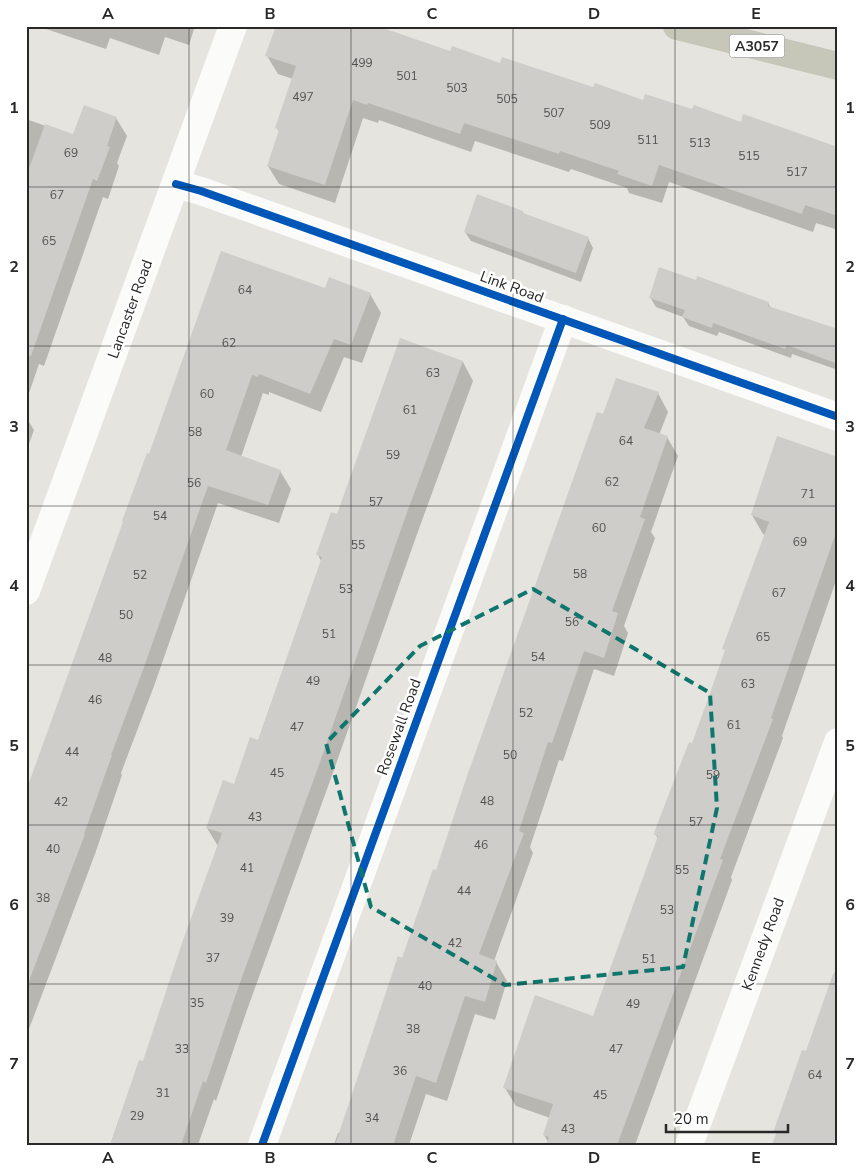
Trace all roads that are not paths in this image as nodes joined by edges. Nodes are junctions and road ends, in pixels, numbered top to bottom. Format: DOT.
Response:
graph roads {
  1 [pos="233,26"];
  2 [pos="677,26"];
  3 [pos="838,66"];
  4 [pos="176,184"];
  5 [pos="562,319"];
  6 [pos="838,417"];
  7 [pos="26,591"];
  8 [pos="838,742"];
  9 [pos="262,1145"];
  10 [pos="689,1145"];
  1 -- 4 [label="street, Lancaster Road"];
  2 -- 3 [label="main road, A3057"];
  4 -- 5 [label="street, Link Road"];
  4 -- 7 [label="street, Lancaster Road"];
  5 -- 6 [label="street, Link Road"];
  5 -- 9 [label="street, Rosewall Road"];
  8 -- 10 [label="street, Kennedy Road"];
}
